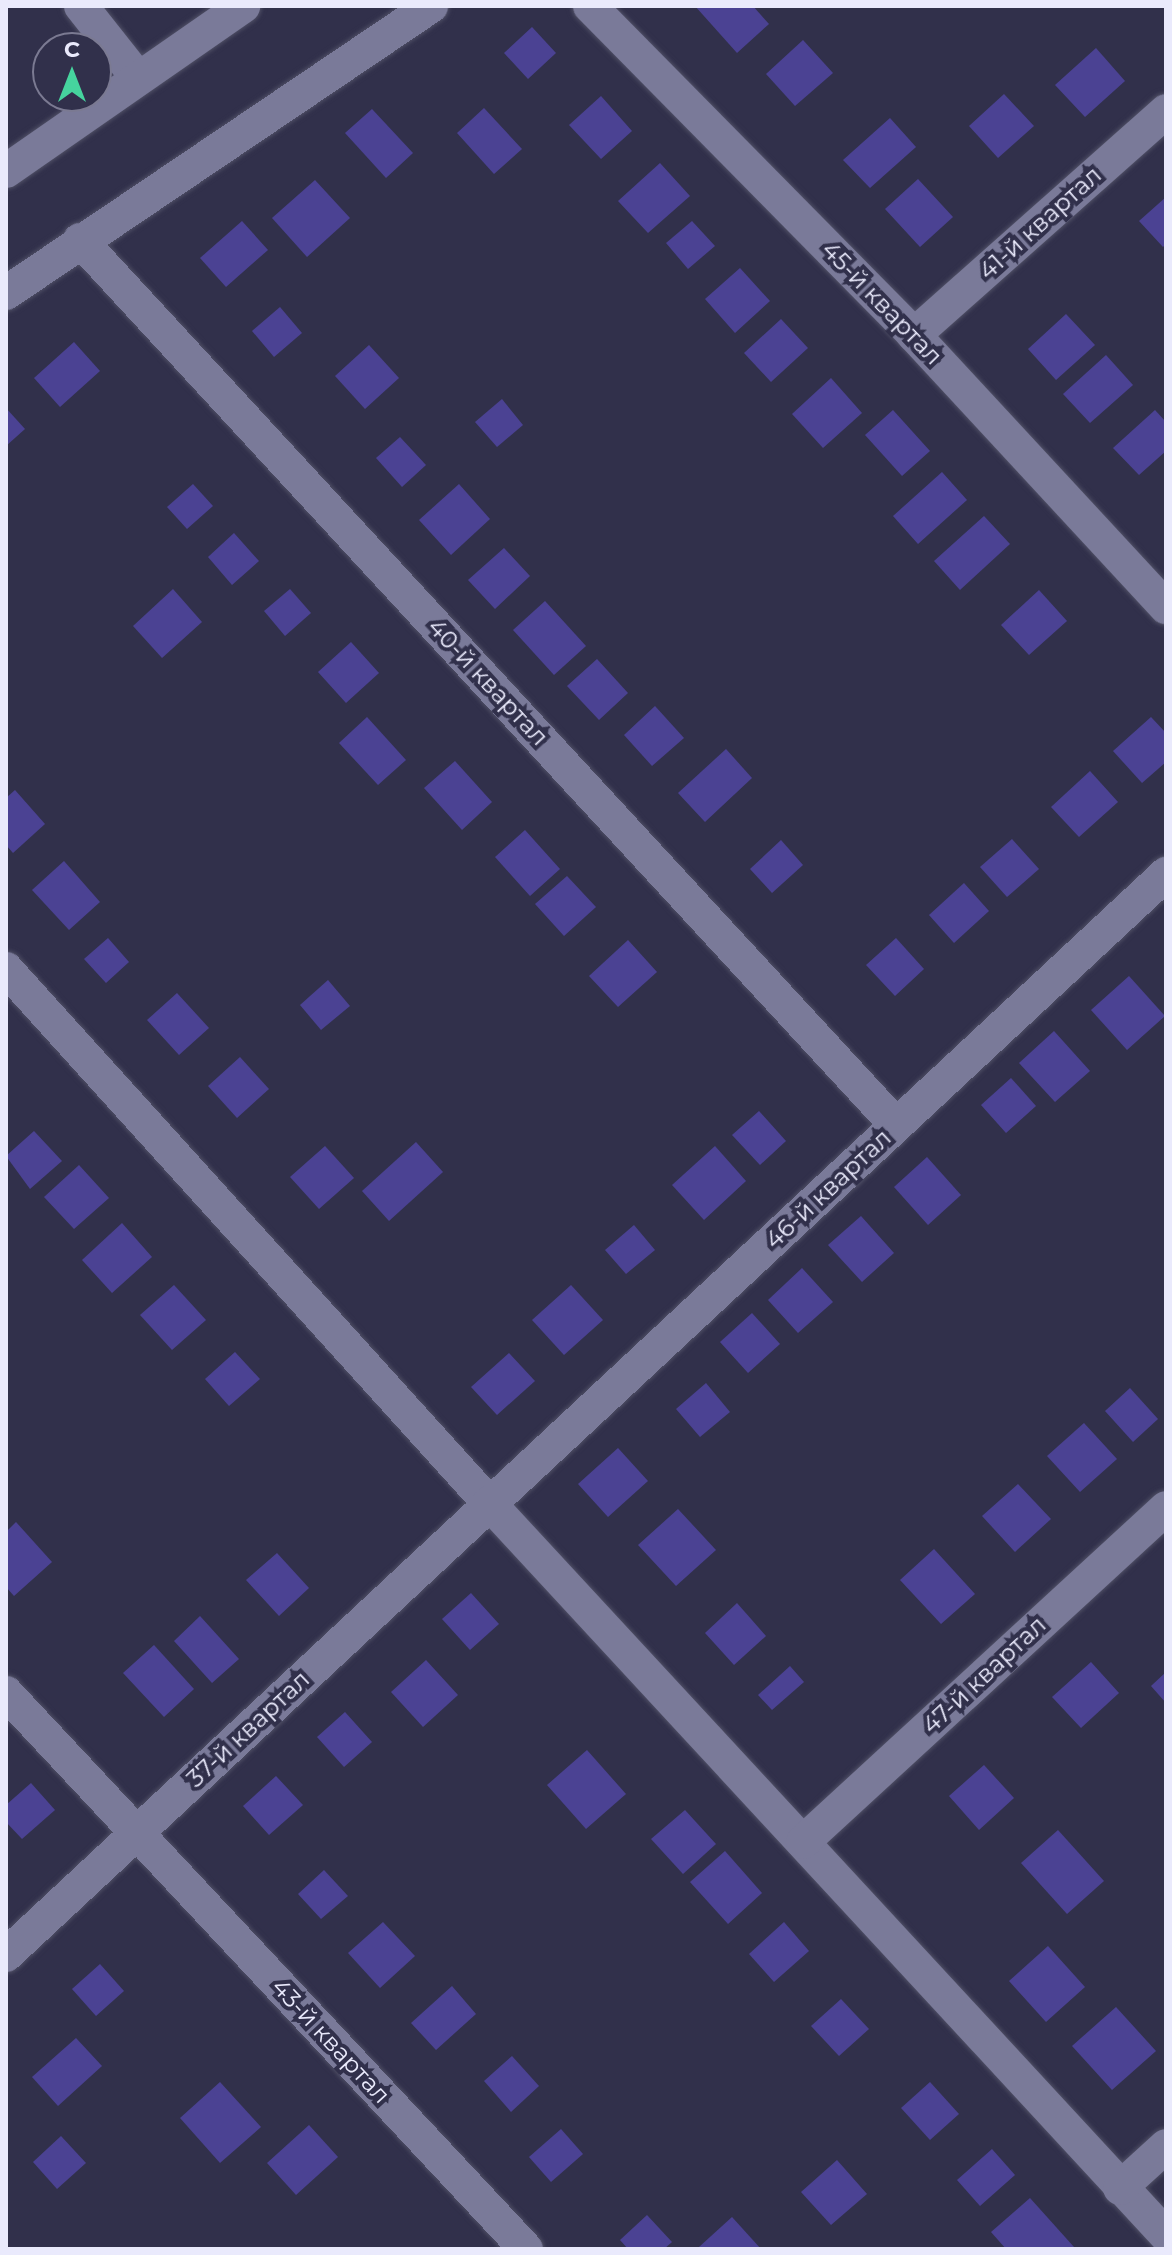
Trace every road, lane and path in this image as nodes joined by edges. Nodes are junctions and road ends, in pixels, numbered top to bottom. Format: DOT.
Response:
graph roads {
  1 [pos="81,6"];
  2 [pos="243,6"];
  3 [pos="431,6"];
  4 [pos="590,6"];
  5 [pos="137,77"];
  6 [pos="1166,111"];
  7 [pos="6,171"];
  8 [pos="80,240"];
  9 [pos="6,293"];
  10 [pos="914,335"];
  11 [pos="1166,607"];
  12 [pos="1166,874"];
  13 [pos="6,969"];
  14 [pos="896,1125"];
  15 [pos="489,1503"];
  16 [pos="1166,1508"];
  17 [pos="6,1693"];
  18 [pos="136,1833"];
  19 [pos="803,1842"];
  20 [pos="6,1955"];
  21 [pos="1166,2146"];
  22 [pos="1120,2188"];
  23 [pos="1166,2235"];
  24 [pos="526,2249"];
  1 -- 5 [label="street"];
  2 -- 5 [label="street"];
  3 -- 8 [label="street"];
  4 -- 10 [label="street, 45-й квартал"];
  5 -- 7 [label="street"];
  6 -- 10 [label="street, 41-й квартал"];
  8 -- 9 [label="street"];
  8 -- 14 [label="street, 40-й квартал"];
  10 -- 11 [label="street, 45-й квартал"];
  12 -- 14 [label="street, 46-й квартал"];
  13 -- 15 [label="street"];
  14 -- 15 [label="street, 46-й квартал"];
  15 -- 18 [label="street, 37-й квартал"];
  15 -- 19 [label="street"];
  16 -- 19 [label="street, 47-й квартал"];
  17 -- 18 [label="street, 43-й квартал"];
  18 -- 20 [label="street, 37-й квартал"];
  18 -- 24 [label="street, 43-й квартал"];
  19 -- 22 [label="street"];
  21 -- 22 [label="street"];
  22 -- 23 [label="street"];
}
